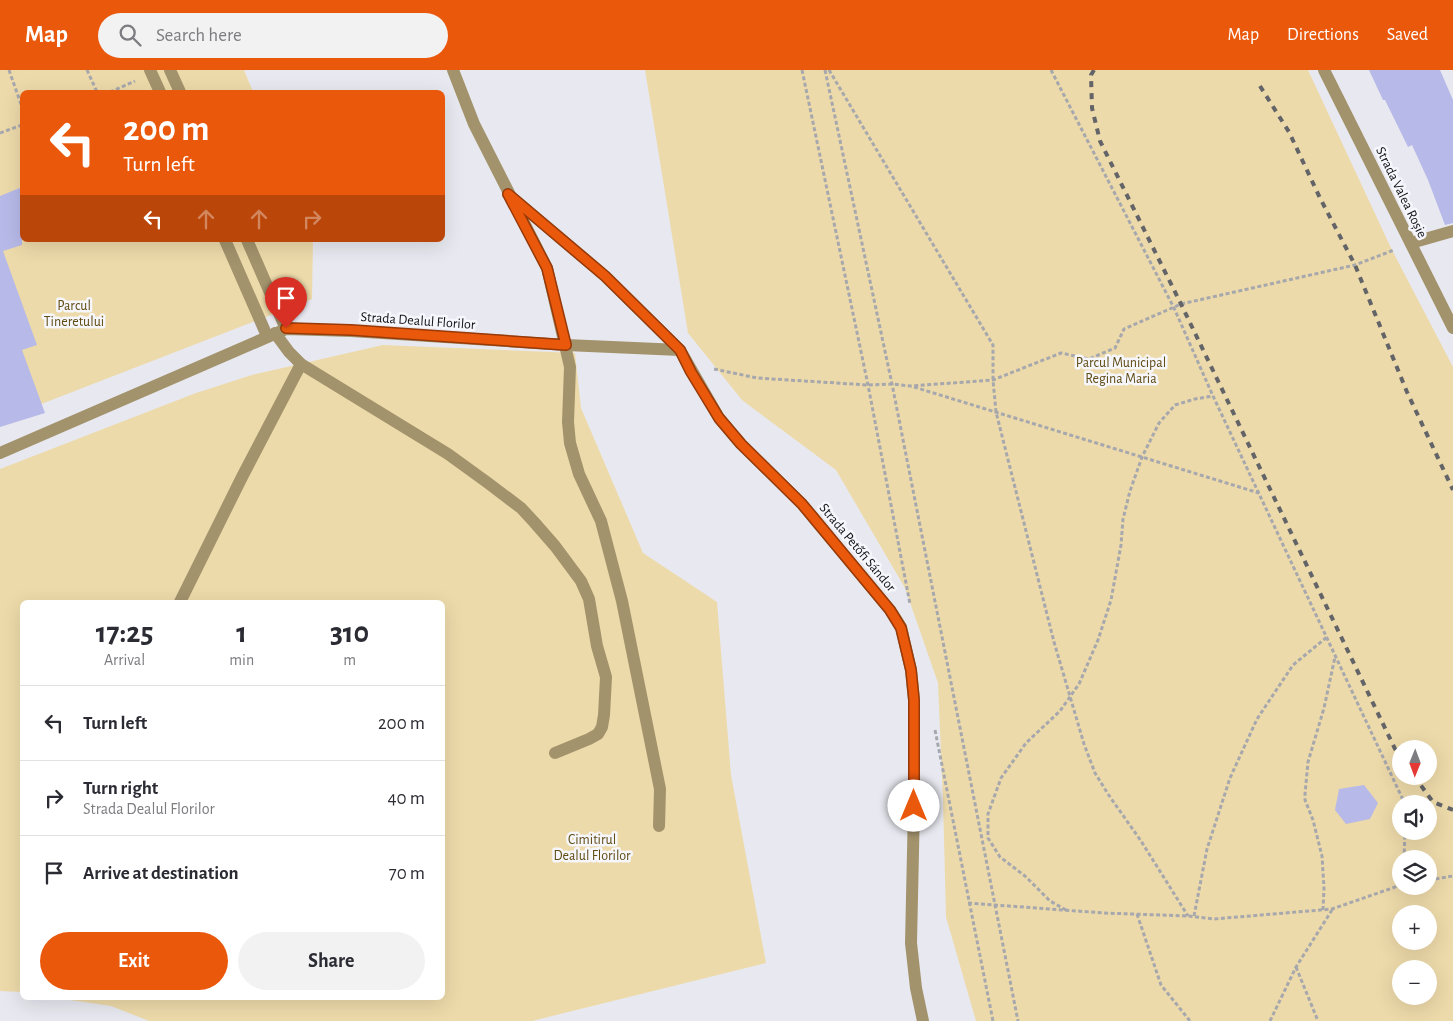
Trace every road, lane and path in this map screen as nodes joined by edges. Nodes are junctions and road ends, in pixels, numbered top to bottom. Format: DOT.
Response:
graph roads {
  1 [pos="9,70"];
  2 [pos="87,70"];
  3 [pos="170,70"];
  4 [pos="452,70"];
  5 [pos="802,70"];
  6 [pos="827,70"];
  7 [pos="1050,70"];
  8 [pos="1324,70"];
  9 [pos="151,72"];
  10 [pos="96,90"];
  11 [pos="114,90"];
  12 [pos="159,90"];
  13 [pos="179,90"];
  14 [pos="20,101"];
  15 [pos="20,126"];
  16 [pos="0,133"];
  17 [pos="508,194"];
  18 [pos="1453,231"];
  19 [pos="226,242"];
  20 [pos="248,242"];
  21 [pos="1411,243"];
  22 [pos="1174,308"];
  23 [pos="1453,328"];
  24 [pos="276,333"];
  25 [pos="566,345"];
  26 [pos="680,350"];
  27 [pos="301,364"];
  28 [pos="687,364"];
  29 [pos="993,380"];
  30 [pos="868,384"];
  31 [pos="892,384"];
  32 [pos="911,386"];
  33 [pos="1213,396"];
  34 [pos="996,412"];
  35 [pos="0,453"];
  36 [pos="1142,458"];
  37 [pos="1258,493"];
  38 [pos="181,600"];
  39 [pos="911,610"];
  40 [pos="1326,637"];
  41 [pos="1335,657"];
  42 [pos="1070,696"];
  43 [pos="934,727"];
  44 [pos="555,753"];
  45 [pos="1402,795"];
  46 [pos="659,826"];
  47 [pos="1453,876"];
  48 [pos="1437,879"];
  49 [pos="1392,888"];
  50 [pos="968,903"];
  51 [pos="995,905"];
  52 [pos="1332,909"];
  53 [pos="1066,910"];
  54 [pos="1323,910"];
  55 [pos="1137,914"];
  56 [pos="1188,916"];
  57 [pos="1194,916"];
  58 [pos="1296,967"];
  59 [pos="923,1021"];
  60 [pos="993,1021"];
  61 [pos="1018,1021"];
  62 [pos="1190,1021"];
  63 [pos="1270,1021"];
  64 [pos="1318,1021"];
  1 -- 14 [label="path"];
  2 -- 10 [label="path"];
  3 -- 13 [label="street"];
  4 -- 17 [label="street, Strada Petőfi Sándor"];
  5 -- 30 [label="path"];
  6 -- 29 [label="path"];
  6 -- 31 [label="path"];
  7 -- 22 [label="path"];
  8 -- 21 [label="street, Strada Valea Roșie"];
  9 -- 11 [label="path"];
  9 -- 12 [label="street"];
  15 -- 16 [label="path"];
  17 -- 25 [label="street"];
  17 -- 26 [label="street, Strada Petőfi Sándor"];
  18 -- 21 [label="street"];
  19 -- 24 [label="street"];
  20 -- 24 [label="street"];
  21 -- 22 [label="path"];
  21 -- 23 [label="street, Strada Valea Roșie"];
  22 -- 29 [label="path"];
  22 -- 33 [label="path"];
  24 -- 25 [label="street, Strada Dealul Florilor"];
  24 -- 27 [label="street"];
  24 -- 35 [label="street, Strada Dealul Florilor"];
  25 -- 26 [label="street, Strada Dealul Florilor"];
  25 -- 46 [label="street"];
  26 -- 28 [label="street, Strada Petőfi Sándor"];
  27 -- 38 [label="street"];
  27 -- 44 [label="street"];
  28 -- 30 [label="path"];
  28 -- 59 [label="street, Strada Petőfi Sándor"];
  29 -- 32 [label="path"];
  29 -- 34 [label="path"];
  30 -- 31 [label="path"];
  30 -- 39 [label="path"];
  31 -- 32 [label="path"];
  31 -- 51 [label="path"];
  32 -- 34 [label="path"];
  33 -- 36 [label="path"];
  33 -- 37 [label="path"];
  34 -- 36 [label="path"];
  34 -- 42 [label="path"];
  36 -- 37 [label="path"];
  36 -- 42 [label="path"];
  37 -- 40 [label="path"];
  40 -- 45 [label="path"];
  40 -- 57 [label="path"];
  41 -- 54 [label="path"];
  42 -- 53 [label="path"];
  42 -- 56 [label="path"];
  43 -- 50 [label="path"];
  47 -- 48 [label="path"];
  49 -- 52 [label="path"];
  50 -- 51 [label="path"];
  50 -- 60 [label="path"];
  51 -- 53 [label="path"];
  51 -- 61 [label="path"];
  52 -- 54 [label="path"];
  52 -- 58 [label="path"];
  53 -- 55 [label="path"];
  54 -- 57 [label="path"];
  55 -- 56 [label="path"];
  55 -- 62 [label="path"];
  56 -- 57 [label="path"];
  58 -- 63 [label="path"];
  58 -- 64 [label="path"];
}
